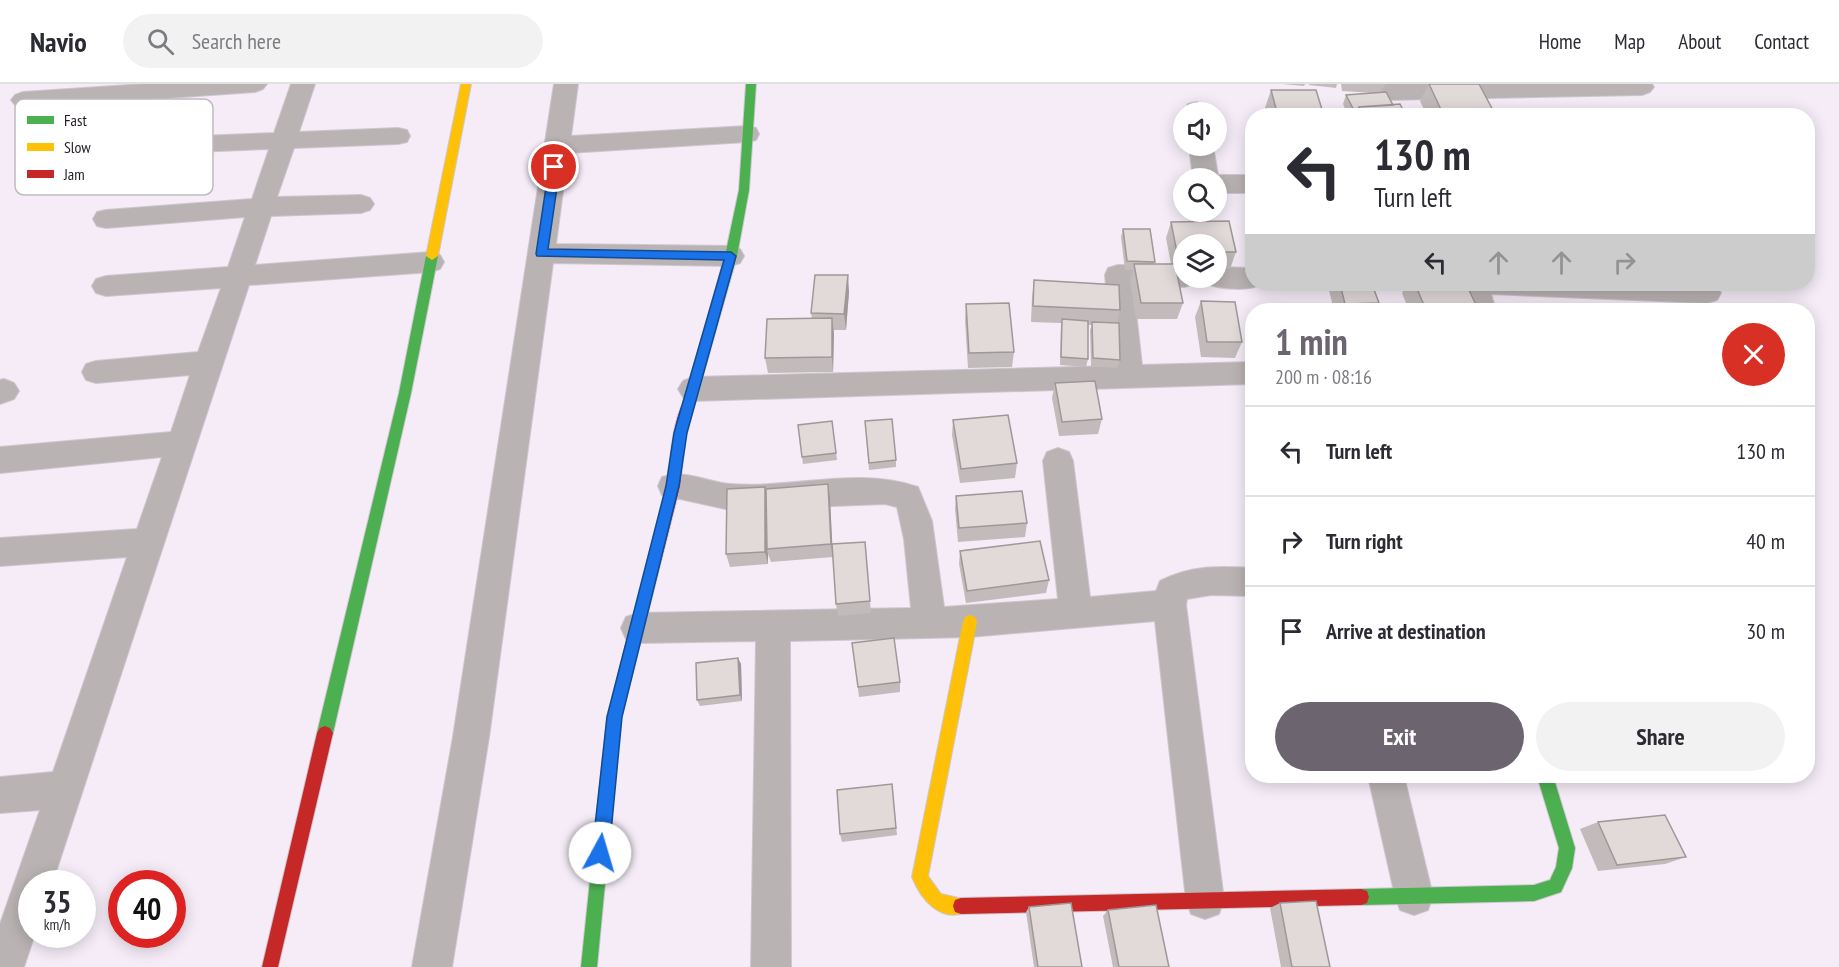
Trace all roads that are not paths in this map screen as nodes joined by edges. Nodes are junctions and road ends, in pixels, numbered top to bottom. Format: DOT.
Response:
graph roads {
  1 [pos="255,84"];
  2 [pos="303,84"];
  3 [pos="466,84"];
  4 [pos="566,84"];
  5 [pos="751,84"];
  6 [pos="1642,87"];
  7 [pos="1384,88"];
  8 [pos="38,99"];
  9 [pos="1393,108"];
  10 [pos="747,134"];
  11 [pos="398,136"];
  12 [pos="285,139"];
  13 [pos="213,142"];
  14 [pos="557,145"];
  15 [pos="1227,184"];
  16 [pos="1245,184"];
  17 [pos="361,204"];
  18 [pos="262,207"];
  19 [pos="106,219"];
  20 [pos="541,254"];
  21 [pos="731,256"];
  22 [pos="431,262"];
  23 [pos="238,276"];
  24 [pos="1173,276"];
  25 [pos="1227,277"];
  26 [pos="1245,278"];
  27 [pos="106,286"];
  28 [pos="1659,291"];
  29 [pos="1707,293"];
  30 [pos="210,362"];
  31 [pos="96,372"];
  32 [pos="1245,373"];
  33 [pos="1129,377"];
  34 [pos="693,389"];
  35 [pos="182,443"];
  36 [pos="0,460"];
  37 [pos="1058,461"];
  38 [pos="673,486"];
  39 [pos="149,542"];
  40 [pos="0,552"];
  41 [pos="1245,582"];
  42 [pos="1170,605"];
  43 [pos="1076,614"];
  44 [pos="970,622"];
  45 [pos="929,624"];
  46 [pos="773,626"];
  47 [pos="638,628"];
  48 [pos="1388,783"];
  49 [pos="1547,783"];
  50 [pos="66,789"];
  51 [pos="0,795"];
  52 [pos="38,870"];
  53 [pos="1414,896"];
  54 [pos="1204,900"];
  55 [pos="18,928"];
  56 [pos="4,967"];
  57 [pos="270,967"];
  58 [pos="432,967"];
  59 [pos="589,967"];
  60 [pos="771,967"];
  1 -- 8 [label="street"];
  2 -- 12 [label="street"];
  3 -- 22 [label="street"];
  4 -- 14 [label="street"];
  5 -- 10 [label="street"];
  6 -- 7 [label="street"];
  7 -- 9 [label="street"];
  10 -- 14 [label="street"];
  10 -- 21 [label="street"];
  11 -- 12 [label="street"];
  12 -- 13 [label="street"];
  12 -- 18 [label="street"];
  14 -- 20 [label="street"];
  15 -- 16 [label="street"];
  17 -- 18 [label="street"];
  18 -- 19 [label="street"];
  18 -- 23 [label="street"];
  20 -- 21 [label="street"];
  20 -- 58 [label="street"];
  21 -- 34 [label="street"];
  22 -- 23 [label="street"];
  22 -- 57 [label="street"];
  23 -- 27 [label="street"];
  23 -- 30 [label="street"];
  24 -- 33 [label="street"];
  25 -- 26 [label="street"];
  28 -- 29 [label="street"];
  30 -- 31 [label="street"];
  30 -- 35 [label="street"];
  32 -- 33 [label="street"];
  33 -- 34 [label="street"];
  34 -- 38 [label="street"];
  35 -- 36 [label="street"];
  35 -- 39 [label="street"];
  37 -- 43 [label="street"];
  38 -- 45 [label="street"];
  38 -- 47 [label="street"];
  39 -- 40 [label="street"];
  39 -- 50 [label="street"];
  41 -- 42 [label="street"];
  42 -- 43 [label="street"];
  42 -- 54 [label="street"];
  43 -- 44 [label="street"];
  44 -- 45 [label="street"];
  44 -- 54 [label="street"];
  45 -- 46 [label="street"];
  46 -- 47 [label="street"];
  46 -- 60 [label="street"];
  47 -- 59 [label="street"];
  48 -- 53 [label="street"];
  49 -- 53 [label="street"];
  50 -- 51 [label="street"];
  50 -- 52 [label="street"];
  53 -- 54 [label="street"];
  55 -- 56 [label="street"];
}
